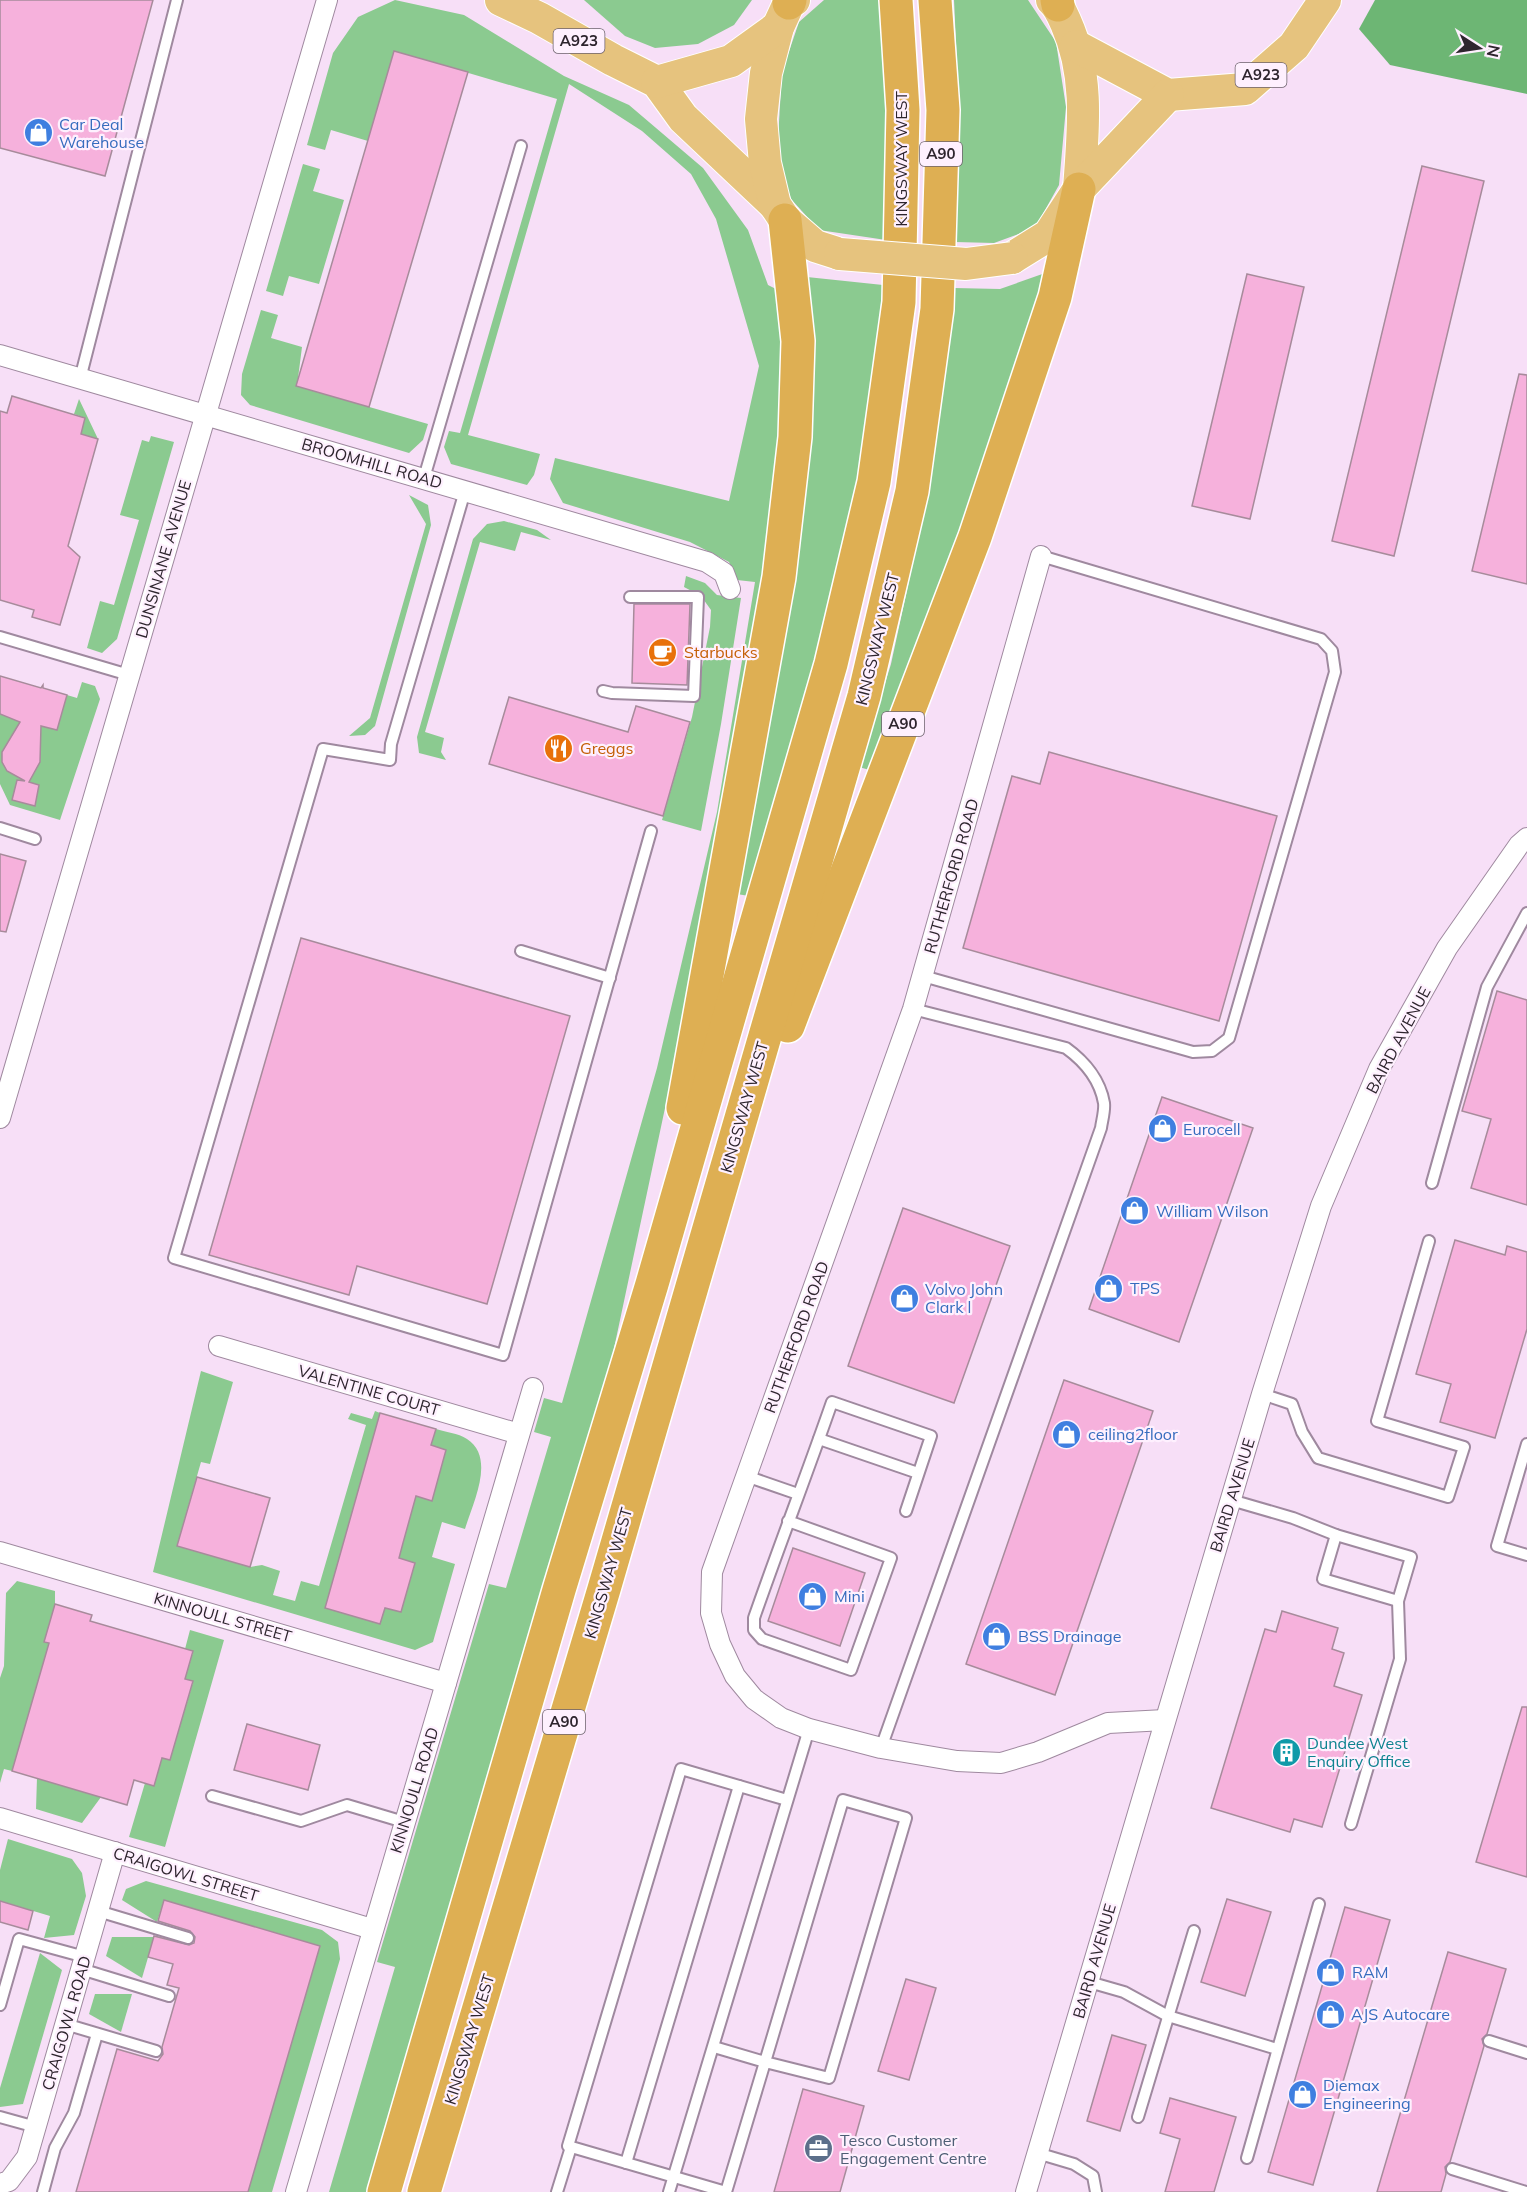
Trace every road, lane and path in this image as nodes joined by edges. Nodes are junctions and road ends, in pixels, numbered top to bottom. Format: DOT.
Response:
graph roads {
  1 [pos="177,0"];
  2 [pos="327,0"];
  3 [pos="501,0"];
  4 [pos="896,0"];
  5 [pos="935,0"];
  6 [pos="1325,0"];
  7 [pos="1055,2"];
  8 [pos="788,8"];
  9 [pos="1076,46"];
  10 [pos="657,82"];
  11 [pos="1168,95"];
  12 [pos="521,146"];
  13 [pos="1079,189"];
  14 [pos="780,212"];
  15 [pos="0,355"];
  16 [pos="80,379"];
  17 [pos="206,414"];
  18 [pos="424,478"];
  19 [pos="465,491"];
  20 [pos="1041,556"];
  21 [pos="730,589"];
  22 [pos="630,597"];
  23 [pos="0,638"];
  24 [pos="129,675"];
  25 [pos="603,691"];
  26 [pos="0,828"];
  27 [pos="651,831"];
  28 [pos="35,839"];
  29 [pos="1524,846"];
  30 [pos="1527,913"];
  31 [pos="521,951"];
  32 [pos="923,976"];
  33 [pos="610,978"];
  34 [pos="913,1009"];
  35 [pos="0,1118"];
  36 [pos="1432,1183"];
  37 [pos="1430,1241"];
  38 [pos="702,1252"];
  39 [pos="651,1284"];
  40 [pos="219,1346"];
  41 [pos="533,1389"];
  42 [pos="1262,1394"];
  43 [pos="519,1434"];
  44 [pos="819,1439"];
  45 [pos="1527,1444"];
  46 [pos="918,1473"];
  47 [pos="746,1476"];
  48 [pos="798,1494"];
  49 [pos="1231,1500"];
  50 [pos="906,1511"];
  51 [pos="788,1521"];
  52 [pos="1336,1535"];
  53 [pos="0,1552"];
  54 [pos="1527,1555"];
  55 [pos="1398,1601"];
  56 [pos="446,1683"];
  57 [pos="1165,1720"];
  58 [pos="809,1730"];
  59 [pos="881,1748"];
  60 [pos="739,1786"];
  61 [pos="212,1796"];
  62 [pos="787,1800"];
  63 [pos="0,1818"];
  64 [pos="404,1822"];
  65 [pos="1352,1824"];
  66 [pos="115,1852"];
  67 [pos="1319,1905"];
  68 [pos="98,1911"];
  69 [pos="372,1929"];
  70 [pos="1194,1930"];
  71 [pos="188,1938"];
  72 [pos="83,1963"];
  73 [pos="1089,1982"];
  74 [pos="169,1996"];
  75 [pos="0,2005"];
  76 [pos="1168,2016"];
  77 [pos="65,2024"];
  78 [pos="97,2034"];
  79 [pos="1489,2041"];
  80 [pos="714,2047"];
  81 [pos="1277,2049"];
  82 [pos="156,2051"];
  83 [pos="1527,2053"];
  84 [pos="765,2061"];
  85 [pos="0,2117"];
  86 [pos="1138,2117"];
  87 [pos="36,2127"];
  88 [pos="571,2147"];
  89 [pos="1037,2153"];
  90 [pos="1247,2158"];
  91 [pos="626,2163"];
  92 [pos="1452,2169"];
  93 [pos="674,2176"];
  94 [pos="0,2184"];
  95 [pos="43,2192"];
  96 [pos="296,2192"];
  97 [pos="384,2192"];
  98 [pos="424,2192"];
  99 [pos="558,2192"];
  100 [pos="669,2192"];
  101 [pos="726,2192"];
  102 [pos="1026,2192"];
  103 [pos="1096,2192"];
  104 [pos="1526,2192"];
  1 -- 16 [label="lane"];
  2 -- 17 [label="street, DUNSINANE AVENUE"];
  3 -- 10 [label="main road, A923"];
  4 -- 39 [label="highway, KINGSWAY WEST / A90"];
  5 -- 38 [label="highway, KINGSWAY WEST / A90"];
  6 -- 11 [label="main road, A923"];
  7 -- 9 [label="main road"];
  8 -- 10 [label="main road"];
  8 -- 14 [label="main road"];
  9 -- 11 [label="main road"];
  9 -- 13 [label="main road"];
  10 -- 14 [label="main road, A923"];
  11 -- 13 [label="main road"];
  12 -- 18 [label="lane"];
  13 -- 14 [label="main road, bridge"];
  13 -- 38 [label="highway, A90"];
  14 -- 39 [label="highway, A90"];
  15 -- 16 [label="street, BROOMHILL ROAD"];
  16 -- 17 [label="street, BROOMHILL ROAD"];
  17 -- 18 [label="street, BROOMHILL ROAD"];
  17 -- 24 [label="street, DUNSINANE AVENUE"];
  18 -- 19 [label="street, BROOMHILL ROAD"];
  19 -- 21 [label="street, BROOMHILL ROAD"];
  19 -- 33 [label="lane"];
  20 -- 32 [label="street, RUTHERFORD ROAD"];
  20 -- 32 [label="lane"];
  22 -- 25 [label="lane"];
  23 -- 24 [label="lane"];
  24 -- 35 [label="street, DUNSINANE AVENUE"];
  26 -- 28 [label="lane"];
  27 -- 33 [label="lane"];
  29 -- 42 [label="street, BAIRD AVENUE"];
  30 -- 36 [label="lane"];
  31 -- 33 [label="lane"];
  32 -- 34 [label="street, RUTHERFORD ROAD"];
  34 -- 47 [label="street, RUTHERFORD ROAD"];
  34 -- 59 [label="lane"];
  37 -- 42 [label="lane"];
  38 -- 98 [label="highway, KINGSWAY WEST / A90"];
  39 -- 97 [label="highway, KINGSWAY WEST / A90"];
  40 -- 43 [label="street, VALENTINE COURT"];
  41 -- 43 [label="street, KINNOULL ROAD"];
  42 -- 49 [label="street, BAIRD AVENUE"];
  43 -- 56 [label="street, KINNOULL ROAD"];
  44 -- 46 [label="lane"];
  44 -- 46 [label="lane"];
  44 -- 48 [label="lane"];
  45 -- 54 [label="lane"];
  46 -- 50 [label="lane"];
  47 -- 48 [label="lane"];
  47 -- 58 [label="street, RUTHERFORD ROAD"];
  48 -- 51 [label="lane"];
  49 -- 52 [label="lane"];
  49 -- 57 [label="street, BAIRD AVENUE"];
  51 -- 51 [label="lane"];
  52 -- 55 [label="lane"];
  52 -- 55 [label="lane"];
  53 -- 56 [label="street, KINNOULL STREET"];
  55 -- 65 [label="lane"];
  56 -- 64 [label="street, KINNOULL ROAD"];
  57 -- 59 [label="street, RUTHERFORD ROAD"];
  57 -- 73 [label="street, BAIRD AVENUE"];
  58 -- 59 [label="street, RUTHERFORD ROAD"];
  58 -- 62 [label="lane"];
  60 -- 62 [label="lane"];
  60 -- 88 [label="lane"];
  60 -- 91 [label="lane"];
  61 -- 64 [label="lane"];
  62 -- 80 [label="lane"];
  63 -- 66 [label="street, CRAIGOWL STREET"];
  64 -- 69 [label="street, KINNOULL ROAD"];
  66 -- 68 [label="street, CRAIGOWL ROAD"];
  66 -- 69 [label="street, CRAIGOWL STREET"];
  67 -- 81 [label="lane"];
  68 -- 71 [label="lane"];
  68 -- 72 [label="street, CRAIGOWL ROAD"];
  69 -- 96 [label="street, KINNOULL ROAD"];
  70 -- 76 [label="lane"];
  72 -- 74 [label="lane"];
  72 -- 75 [label="lane"];
  72 -- 77 [label="street, CRAIGOWL ROAD"];
  73 -- 76 [label="lane"];
  73 -- 89 [label="street, BAIRD AVENUE"];
  76 -- 81 [label="lane"];
  76 -- 86 [label="lane"];
  77 -- 78 [label="lane"];
  77 -- 87 [label="street, CRAIGOWL ROAD"];
  78 -- 82 [label="lane"];
  78 -- 95 [label="lane"];
  79 -- 83 [label="lane"];
  80 -- 84 [label="lane"];
  80 -- 93 [label="lane"];
  81 -- 90 [label="lane"];
  84 -- 84 [label="lane"];
  84 -- 101 [label="lane"];
  85 -- 87 [label="lane"];
  87 -- 94 [label="street, CRAIGOWL ROAD"];
  88 -- 91 [label="lane"];
  88 -- 99 [label="lane"];
  89 -- 102 [label="street, BAIRD AVENUE"];
  89 -- 103 [label="lane"];
  91 -- 93 [label="lane"];
  92 -- 104 [label="lane"];
  93 -- 100 [label="lane"];
  93 -- 101 [label="lane"];
}
